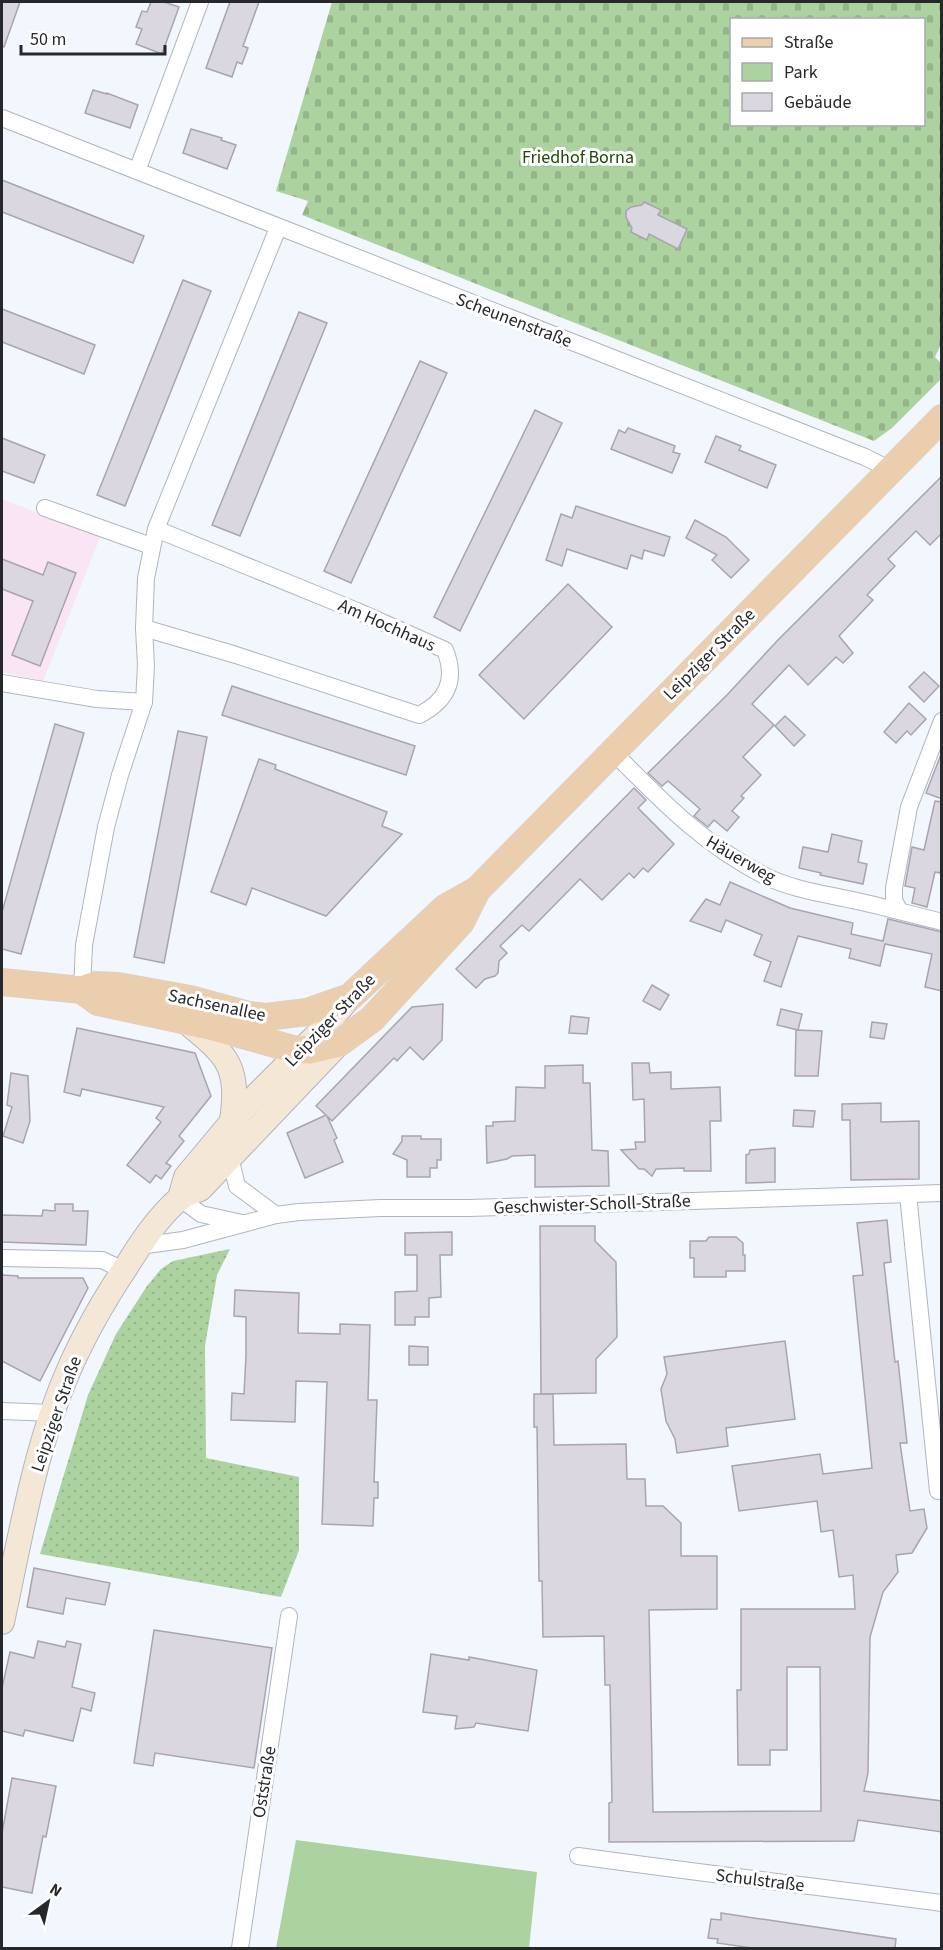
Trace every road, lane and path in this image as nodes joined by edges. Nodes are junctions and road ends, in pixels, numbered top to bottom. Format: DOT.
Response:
graph roads {
  1 [pos="200,2"];
  2 [pos="2,118"];
  3 [pos="137,171"];
  4 [pos="278,228"];
  5 [pos="942,418"];
  6 [pos="891,470"];
  7 [pos="45,508"];
  8 [pos="156,529"];
  9 [pos="151,546"];
  10 [pos="144,628"];
  11 [pos="2,683"];
  12 [pos="144,702"];
  13 [pos="942,721"];
  14 [pos="614,752"];
  15 [pos="477,890"];
  16 [pos="899,910"];
  17 [pos="942,922"];
  18 [pos="2,982"];
  19 [pos="82,990"];
  20 [pos="350,997"];
  21 [pos="249,1015"];
  22 [pos="184,1020"];
  23 [pos="339,1043"];
  24 [pos="295,1052"];
  25 [pos="299,1083"];
  26 [pos="232,1121"];
  27 [pos="230,1156"];
  28 [pos="942,1193"];
  29 [pos="908,1194"];
  30 [pos="180,1198"];
  31 [pos="276,1215"];
  32 [pos="243,1224"];
  33 [pos="139,1246"];
  34 [pos="2,1258"];
  35 [pos="123,1270"];
  36 [pos="2,1411"];
  37 [pos="53,1413"];
  38 [pos="938,1491"];
  39 [pos="289,1616"];
  40 [pos="2,1622"];
  41 [pos="578,1856"];
  42 [pos="942,1903"];
  43 [pos="240,1948"];
  1 -- 3 [label="street"];
  2 -- 3 [label="street, Scheunenstraße"];
  3 -- 4 [label="street, Scheunenstraße"];
  4 -- 6 [label="street, Scheunenstraße"];
  4 -- 8 [label="street"];
  5 -- 6 [label="main road, Leipziger Straße"];
  6 -- 14 [label="main road, Leipziger Straße"];
  7 -- 9 [label="street"];
  8 -- 9 [label="street"];
  8 -- 10 [label="street, Am Hochhaus"];
  9 -- 10 [label="street"];
  10 -- 12 [label="street"];
  11 -- 12 [label="street"];
  12 -- 19 [label="street"];
  13 -- 16 [label="street"];
  14 -- 15 [label="main road, Leipziger Straße"];
  14 -- 16 [label="street, Häuerweg"];
  15 -- 20 [label="main road, Leipziger Straße"];
  15 -- 23 [label="main road, Leipziger Straße"];
  16 -- 17 [label="street, Häuerweg"];
  18 -- 19 [label="main road, Sachsenallee"];
  19 -- 21 [label="main road, Sachsenallee"];
  19 -- 22 [label="main road, Sachsenallee"];
  20 -- 21 [label="main road, Sachsenallee"];
  20 -- 24 [label="street, Leipziger Straße"];
  21 -- 24 [label="street"];
  22 -- 24 [label="main road, Sachsenallee"];
  22 -- 26 [label="street"];
  23 -- 24 [label="main road, Sachsenallee"];
  23 -- 25 [label="street, Leipziger Straße"];
  24 -- 25 [label="street"];
  24 -- 26 [label="street, Leipziger Straße"];
  25 -- 27 [label="street, Leipziger Straße"];
  26 -- 30 [label="street, Leipziger Straße"];
  27 -- 30 [label="street, Leipziger Straße"];
  27 -- 31 [label="street"];
  28 -- 29 [label="street, Geschwister-Scholl-Straße"];
  29 -- 31 [label="street, Geschwister-Scholl-Straße"];
  29 -- 38 [label="street"];
  30 -- 32 [label="street, Geschwister-Scholl-Straße"];
  30 -- 33 [label="street, Leipziger Straße"];
  31 -- 32 [label="street, Geschwister-Scholl-Straße"];
  32 -- 33 [label="street, Geschwister-Scholl-Straße"];
  33 -- 35 [label="street, Leipziger Straße"];
  34 -- 35 [label="street"];
  35 -- 37 [label="street, Leipziger Straße"];
  36 -- 37 [label="street"];
  37 -- 40 [label="street, Leipziger Straße"];
  39 -- 43 [label="street, Oststraße"];
  41 -- 42 [label="street, Schulstraße"];
}
